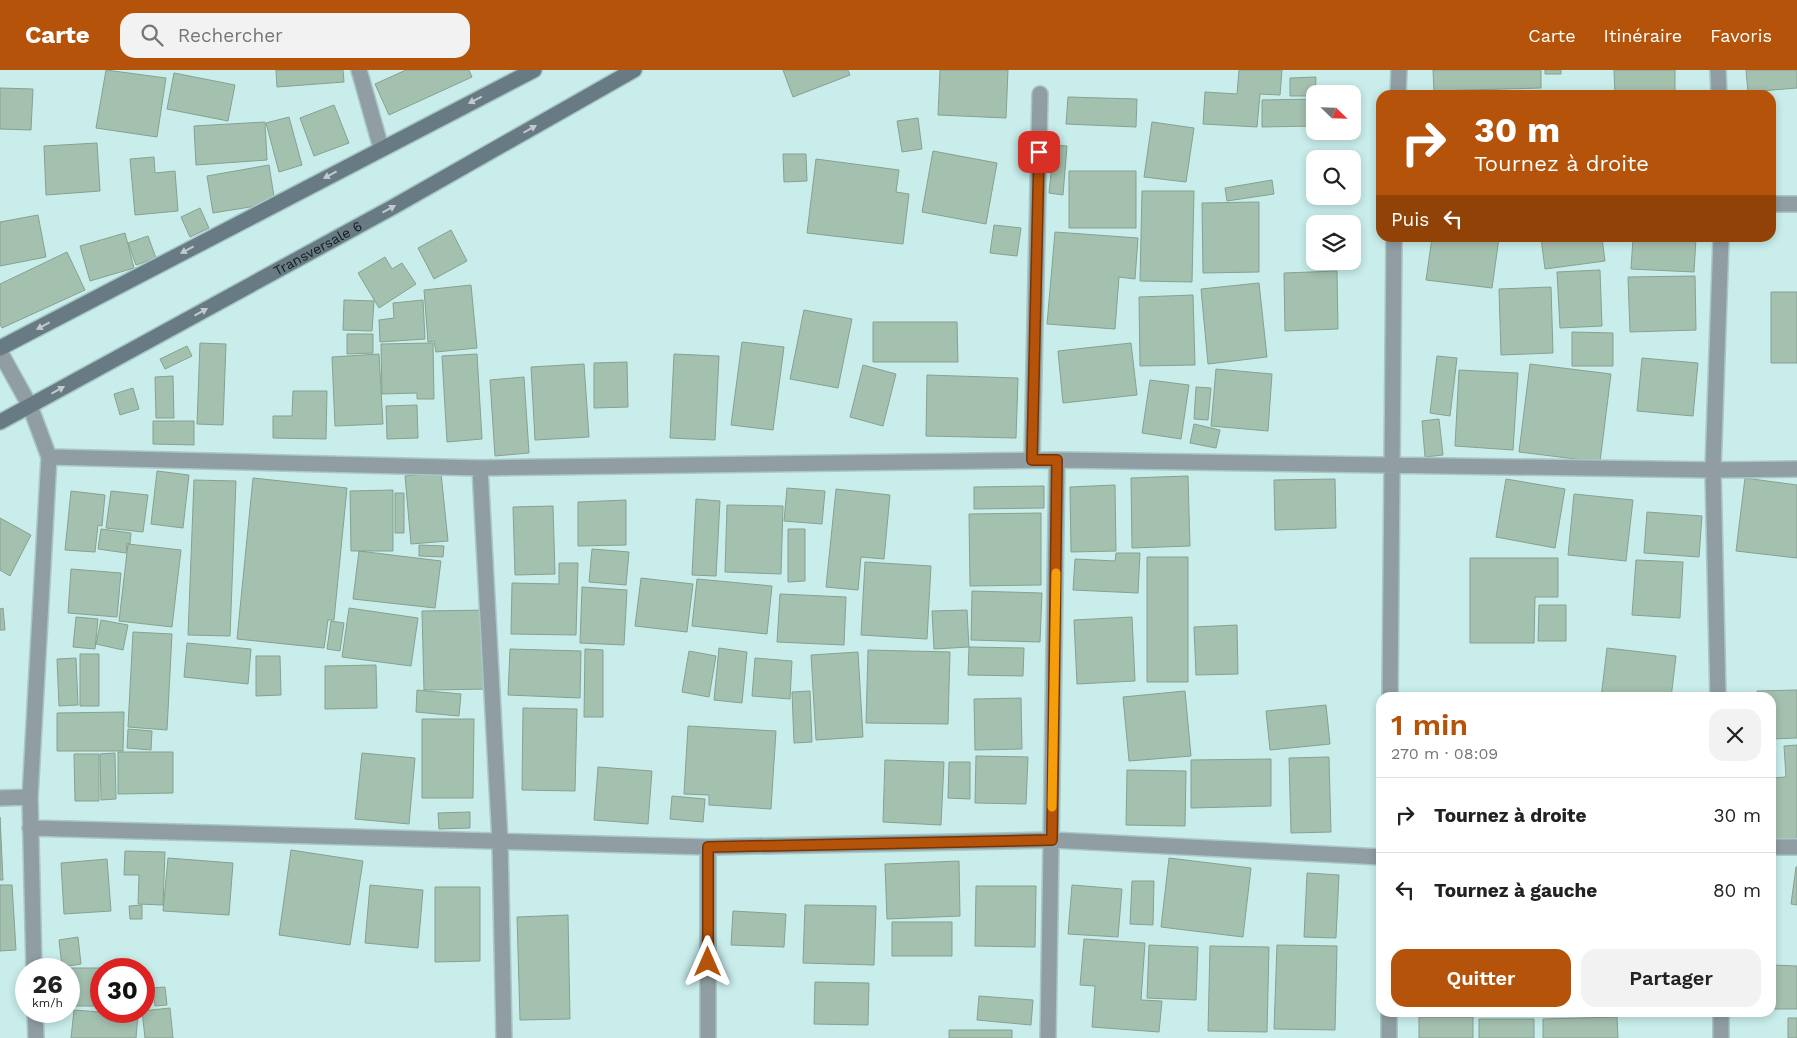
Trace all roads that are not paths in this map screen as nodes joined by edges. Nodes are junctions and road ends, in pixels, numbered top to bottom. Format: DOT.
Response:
graph roads {
  1 [pos="359,70"];
  2 [pos="534,70"];
  3 [pos="634,70"];
  4 [pos="1399,70"];
  5 [pos="1718,70"];
  6 [pos="1398,90"];
  7 [pos="1719,90"];
  8 [pos="1040,94"];
  9 [pos="381,148"];
  10 [pos="1776,204"];
  11 [pos="1797,204"];
  12 [pos="1394,242"];
  13 [pos="1721,242"];
  14 [pos="0,348"];
  15 [pos="0,352"];
  16 [pos="30,406"];
  17 [pos="0,422"];
  18 [pos="49,457"];
  19 [pos="1032,460"];
  20 [pos="1057,460"];
  21 [pos="1391,465"];
  22 [pos="480,468"];
  23 [pos="1797,469"];
  24 [pos="1713,470"];
  25 [pos="1390,692"];
  26 [pos="1718,692"];
  27 [pos="30,797"];
  28 [pos="0,798"];
  29 [pos="30,828"];
  30 [pos="1052,840"];
  31 [pos="500,842"];
  32 [pos="708,847"];
  33 [pos="1776,847"];
  34 [pos="1797,847"];
  35 [pos="1376,858"];
  36 [pos="34,958"];
  37 [pos="1389,1017"];
  38 [pos="1721,1017"];
  39 [pos="35,1023"];
  40 [pos="36,1038"];
  41 [pos="504,1038"];
  42 [pos="708,1038"];
  43 [pos="1048,1038"];
  44 [pos="1389,1038"];
  45 [pos="1721,1038"];
  1 -- 9 [label="street"];
  2 -- 9 [label="main road, one-way"];
  16 -- 3 [label="main road, Transversale 6, one-way"];
  4 -- 6 [label="street"];
  5 -- 7 [label="street"];
  8 -- 19 [label="street"];
  9 -- 14 [label="main road, one-way"];
  10 -- 11 [label="street"];
  12 -- 21 [label="street"];
  13 -- 24 [label="street"];
  15 -- 16 [label="street"];
  16 -- 17 [label="main road, Transversale 6"];
  16 -- 18 [label="street"];
  18 -- 22 [label="street"];
  18 -- 27 [label="street"];
  19 -- 20 [label="street"];
  19 -- 22 [label="street"];
  20 -- 21 [label="street"];
  20 -- 30 [label="street"];
  21 -- 24 [label="street"];
  21 -- 25 [label="street"];
  22 -- 31 [label="street"];
  23 -- 24 [label="street"];
  24 -- 26 [label="street"];
  27 -- 28 [label="street"];
  27 -- 29 [label="street"];
  29 -- 31 [label="street"];
  29 -- 36 [label="street"];
  30 -- 32 [label="street"];
  30 -- 35 [label="street"];
  30 -- 43 [label="street"];
  31 -- 32 [label="street"];
  31 -- 41 [label="street"];
  32 -- 42 [label="street"];
  33 -- 34 [label="street"];
  37 -- 44 [label="street"];
  38 -- 45 [label="street"];
  39 -- 40 [label="street"];
}
